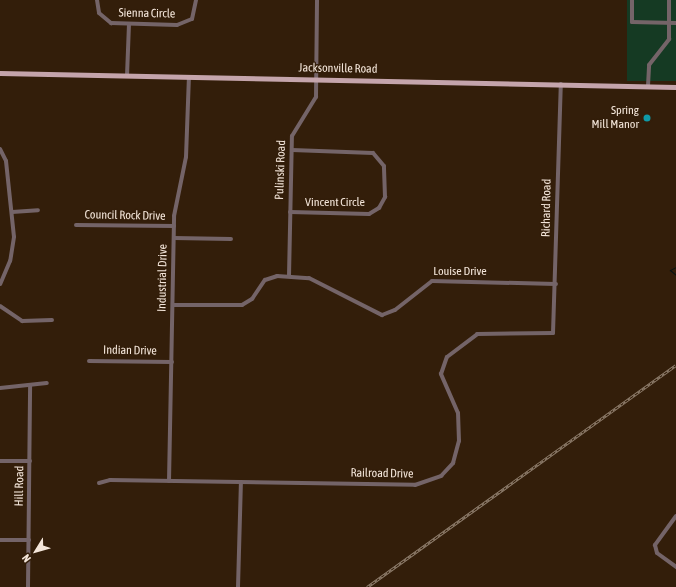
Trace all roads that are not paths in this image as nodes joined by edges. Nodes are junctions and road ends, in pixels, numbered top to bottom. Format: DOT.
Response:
graph roads {
  1 [pos="97,0"];
  2 [pos="196,0"];
  3 [pos="317,0"];
  4 [pos="632,0"];
  5 [pos="669,0"];
  6 [pos="669,23"];
  7 [pos="676,23"];
  8 [pos="129,25"];
  9 [pos="0,73"];
  10 [pos="127,76"];
  11 [pos="189,77"];
  12 [pos="316,79"];
  13 [pos="561,84"];
  14 [pos="648,86"];
  15 [pos="676,87"];
  16 [pos="0,149"];
  17 [pos="292,150"];
  18 [pos="38,210"];
  19 [pos="12,212"];
  20 [pos="290,212"];
  21 [pos="76,225"];
  22 [pos="174,226"];
  23 [pos="174,238"];
  24 [pos="231,239"];
  25 [pos="289,276"];
  26 [pos="0,284"];
  27 [pos="556,284"];
  28 [pos="173,305"];
  29 [pos="0,306"];
  30 [pos="52,320"];
  31 [pos="554,333"];
  32 [pos="89,361"];
  33 [pos="172,362"];
  34 [pos="47,383"];
  35 [pos="30,385"];
  36 [pos="0,388"];
  37 [pos="0,460"];
  38 [pos="30,461"];
  39 [pos="169,481"];
  40 [pos="241,482"];
  41 [pos="99,483"];
  42 [pos="676,516"];
  43 [pos="0,540"];
  44 [pos="29,540"];
  45 [pos="676,567"];
  46 [pos="28,587"];
  47 [pos="238,587"];
  1 -- 8 [label="street, Sienna Circle"];
  2 -- 8 [label="street, Sienna Circle"];
  3 -- 12 [label="street, Pulinski Road"];
  4 -- 6 [label="street"];
  5 -- 6 [label="street"];
  6 -- 7 [label="street"];
  6 -- 14 [label="street"];
  8 -- 10 [label="street"];
  9 -- 10 [label="main road, Jacksonville Road"];
  10 -- 11 [label="main road, Jacksonville Road"];
  11 -- 12 [label="main road, Jacksonville Road"];
  11 -- 22 [label="street, Industrial Drive"];
  12 -- 13 [label="main road, Jacksonville Road"];
  12 -- 17 [label="street, Pulinski Road"];
  13 -- 14 [label="main road, Jacksonville Road"];
  13 -- 27 [label="street, Richard Road"];
  14 -- 15 [label="main road, Jacksonville Road"];
  16 -- 19 [label="street"];
  17 -- 20 [label="street, Pulinski Road"];
  17 -- 20 [label="street, Vincent Circle"];
  18 -- 19 [label="street"];
  19 -- 26 [label="street"];
  20 -- 25 [label="street, Pulinski Road"];
  21 -- 22 [label="street, Council Rock Drive"];
  22 -- 23 [label="street, Industrial Drive"];
  23 -- 24 [label="street"];
  23 -- 28 [label="street, Industrial Drive"];
  25 -- 27 [label="street, Louise Drive"];
  25 -- 28 [label="street, Louise Drive"];
  27 -- 31 [label="street, Richard Road"];
  28 -- 33 [label="street, Industrial Drive"];
  29 -- 30 [label="street"];
  31 -- 40 [label="street, Railroad Drive"];
  32 -- 33 [label="street, Indian Drive"];
  33 -- 39 [label="street, Industrial Drive"];
  34 -- 35 [label="street"];
  35 -- 36 [label="street"];
  35 -- 38 [label="street, Hill Road"];
  37 -- 38 [label="street"];
  38 -- 44 [label="street, Hill Road"];
  39 -- 40 [label="street, Railroad Drive"];
  39 -- 41 [label="street, Railroad Drive"];
  40 -- 47 [label="street"];
  42 -- 45 [label="street"];
  43 -- 44 [label="street"];
  44 -- 46 [label="street, Hill Road"];
}
